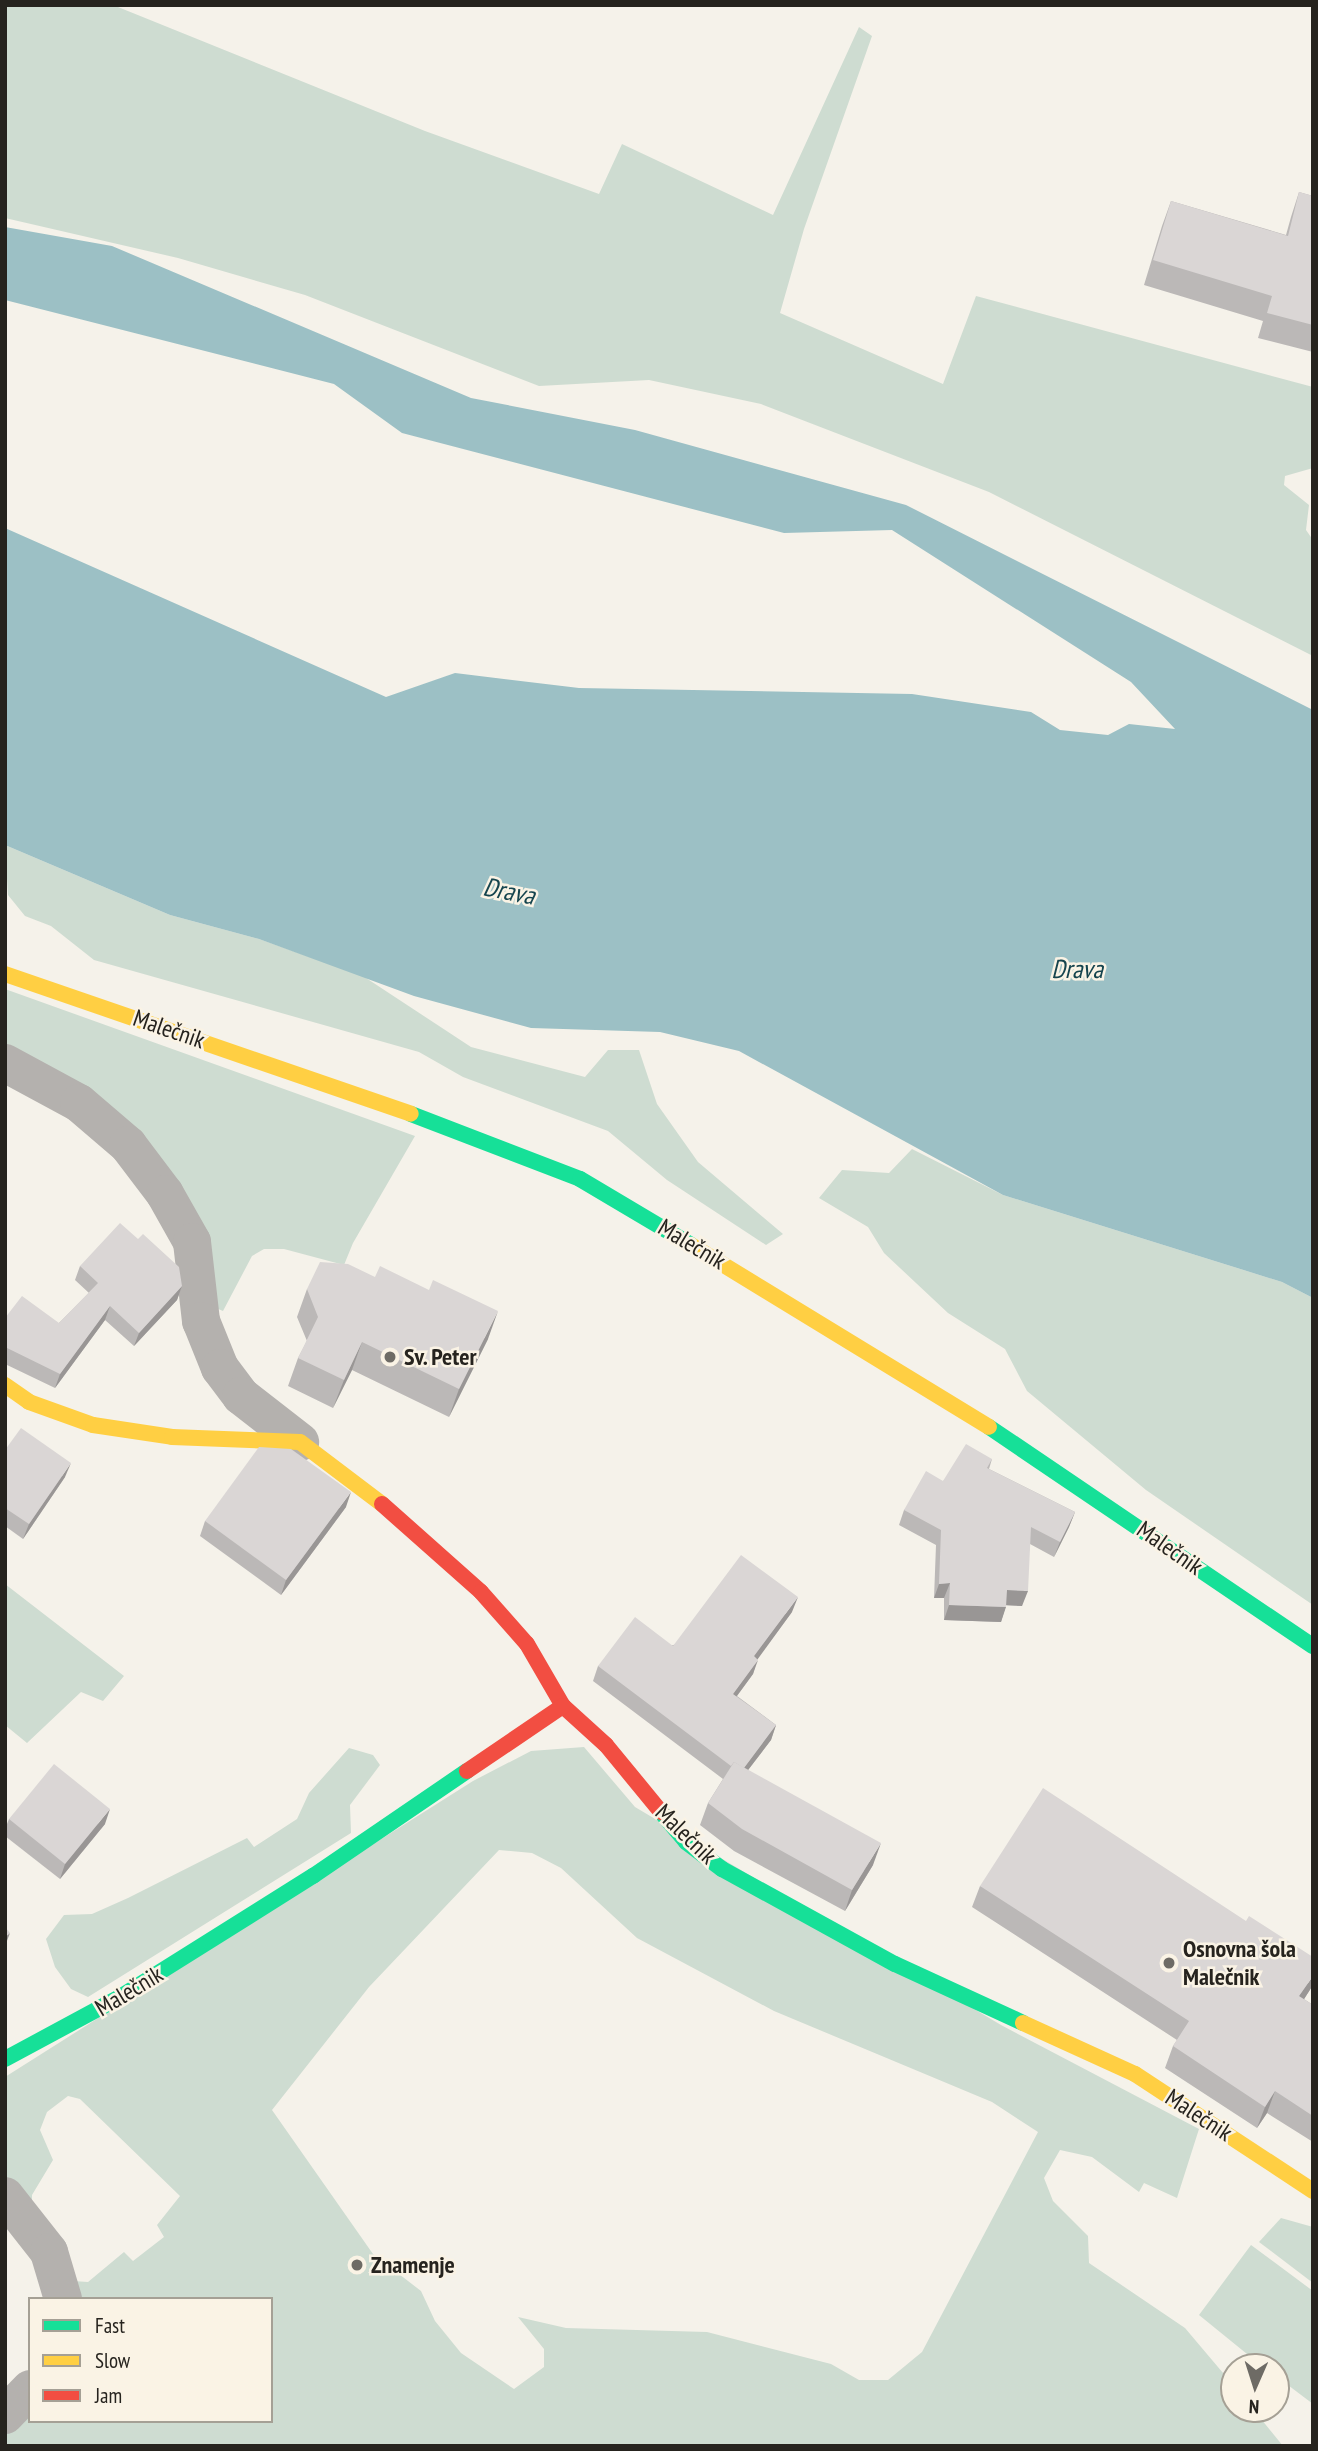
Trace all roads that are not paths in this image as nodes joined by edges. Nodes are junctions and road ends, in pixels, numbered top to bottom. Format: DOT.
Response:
graph roads {
  1 [pos="5,974"];
  2 [pos="5,1063"];
  3 [pos="5,1385"];
  4 [pos="300,1442"];
  5 [pos="1313,1646"];
  6 [pos="563,1706"];
  7 [pos="5,2059"];
  8 [pos="1313,2191"];
  9 [pos="5,2196"];
  10 [pos="62,2297"];
  11 [pos="28,2391"];
  12 [pos="5,2415"];
  1 -- 5 [label="street, Malečnik"];
  2 -- 4 [label="street, Malečnik"];
  3 -- 4 [label="street"];
  4 -- 6 [label="street, Malečnik"];
  6 -- 7 [label="street, Malečnik"];
  6 -- 8 [label="street, Malečnik"];
  9 -- 10 [label="street"];
  11 -- 12 [label="street"];
}
